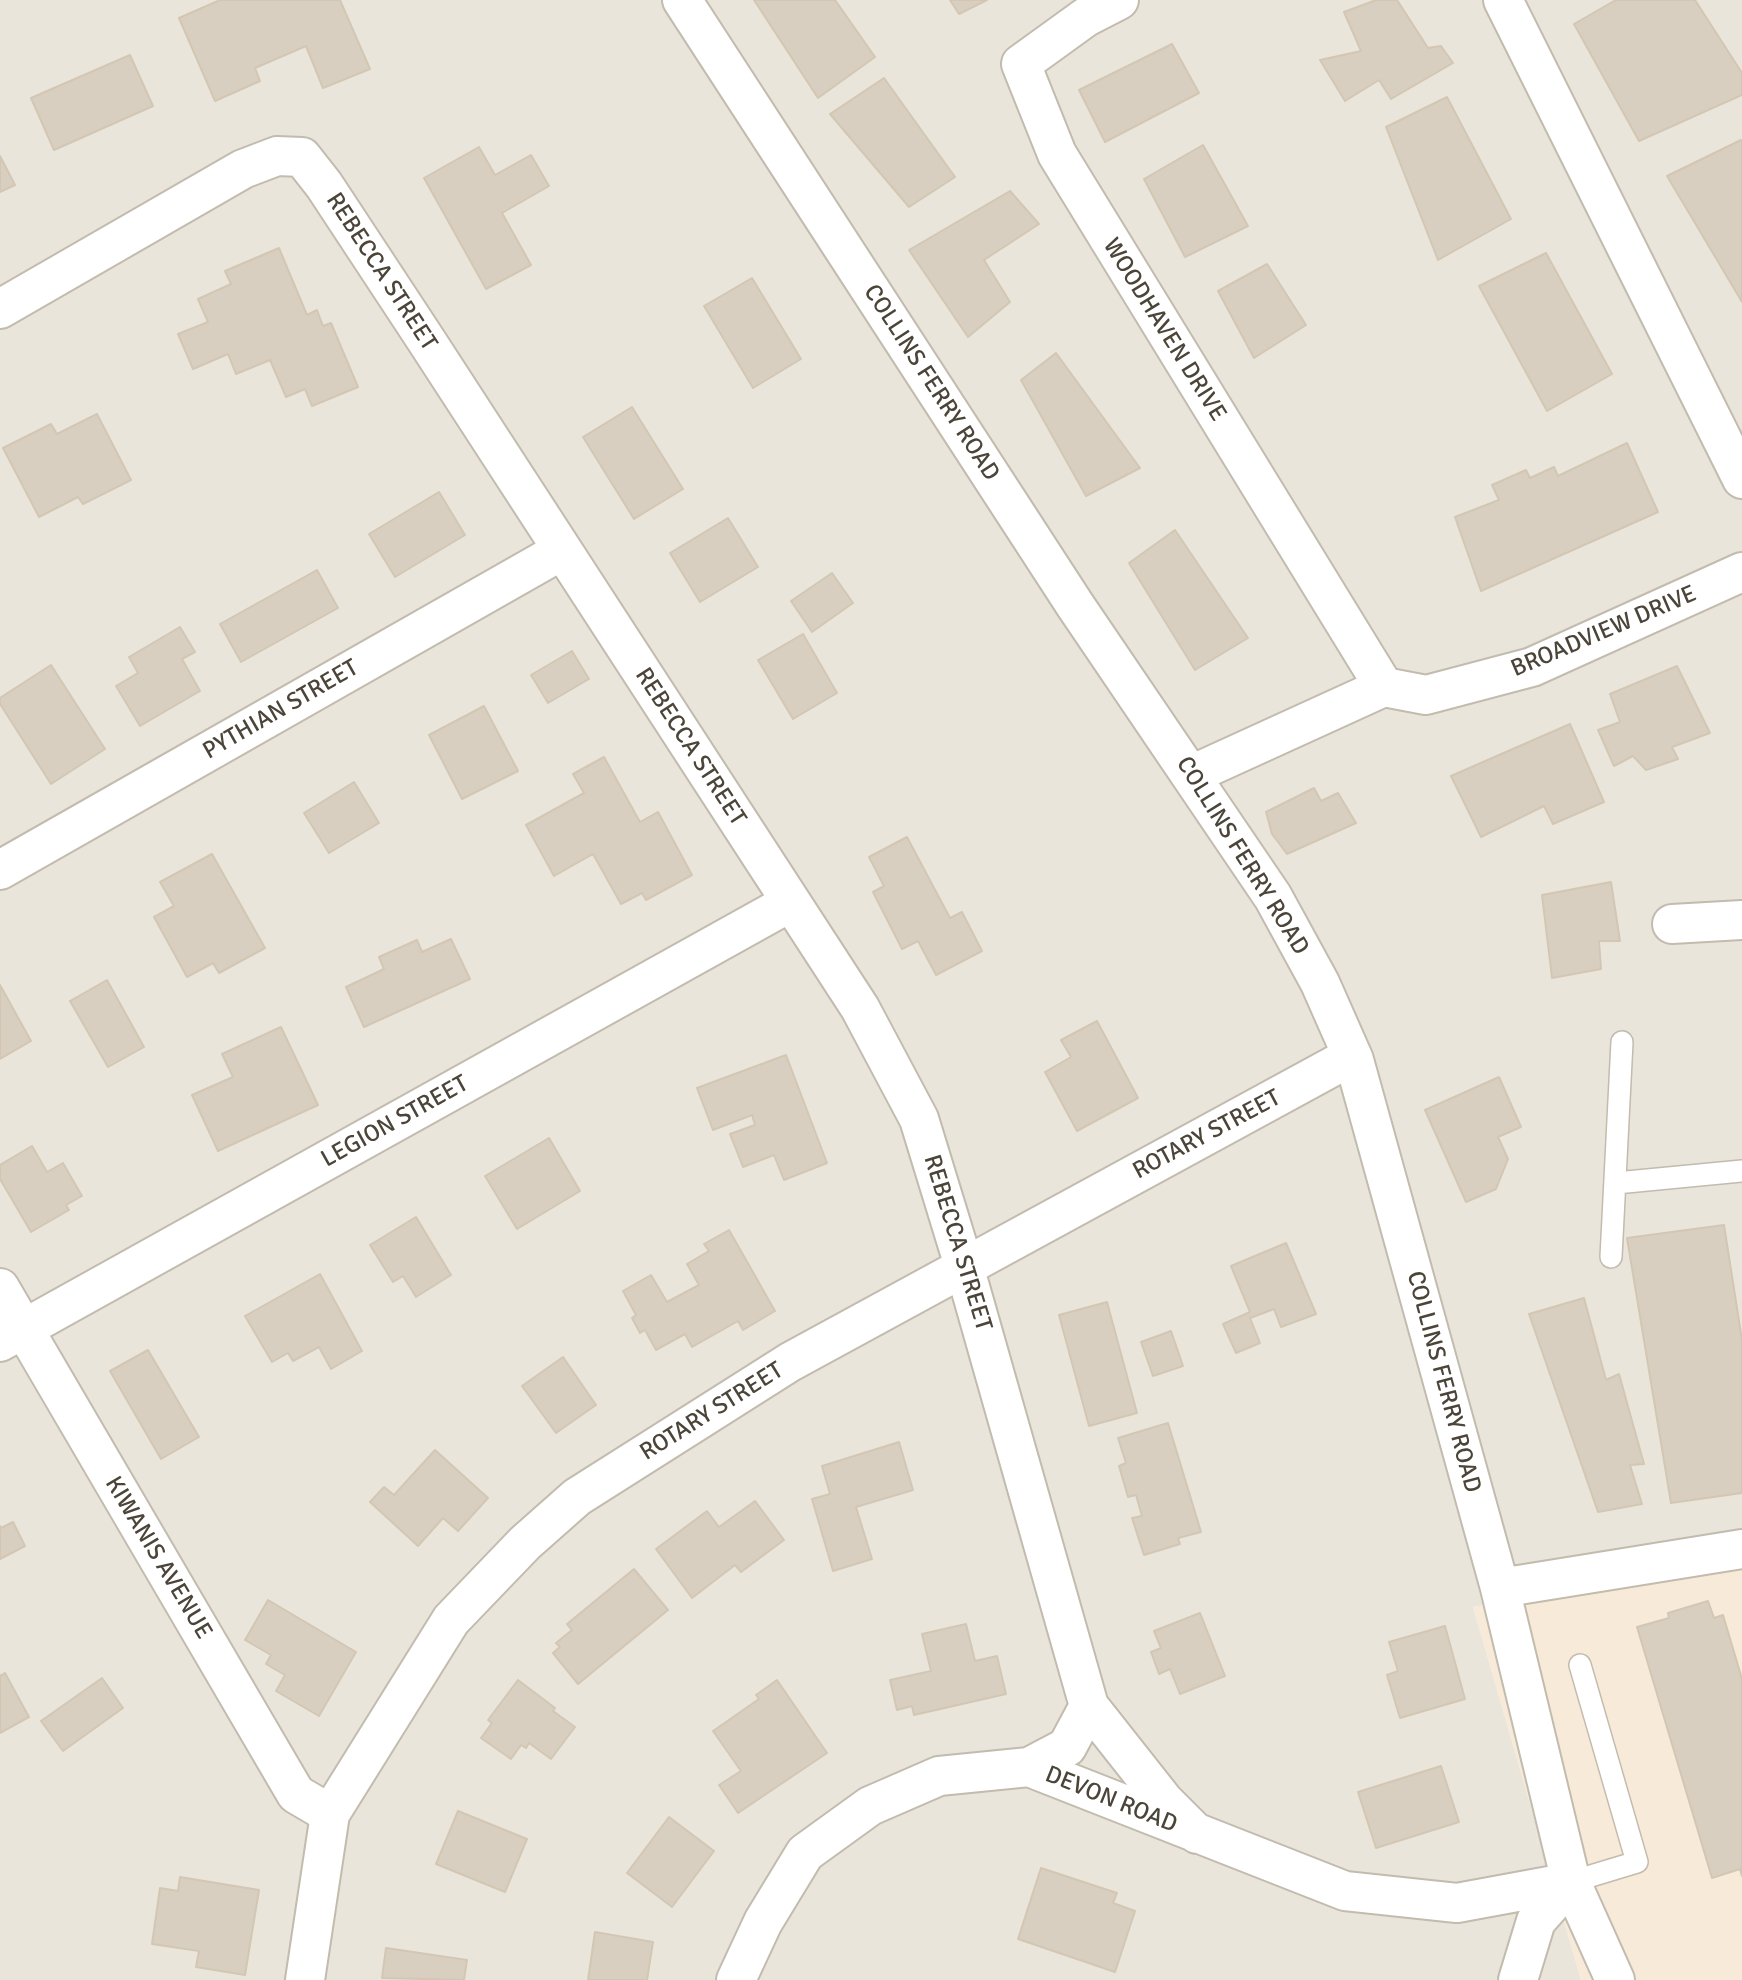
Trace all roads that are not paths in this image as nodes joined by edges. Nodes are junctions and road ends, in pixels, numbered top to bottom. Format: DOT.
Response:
graph roads {
  1 [pos="682,0"];
  2 [pos="1119,0"];
  3 [pos="1503,0"];
  4 [pos="0,309"];
  5 [pos="1742,479"];
  6 [pos="562,551"];
  7 [pos="1742,572"];
  8 [pos="1384,687"];
  9 [pos="1191,775"];
  10 [pos="0,870"];
  11 [pos="791,902"];
  12 [pos="1742,920"];
  13 [pos="1672,924"];
  14 [pos="1622,1042"];
  15 [pos="1352,1056"];
  16 [pos="1742,1171"];
  17 [pos="1616,1183"];
  18 [pos="1611,1256"];
  19 [pos="964,1266"];
  20 [pos="0,1288"];
  21 [pos="11,1336"];
  22 [pos="1742,1549"];
  23 [pos="1500,1588"];
  24 [pos="1580,1665"];
  25 [pos="1089,1706"];
  26 [pos="1029,1767"];
  27 [pos="330,1814"];
  28 [pos="1197,1834"];
  29 [pos="1571,1882"];
  30 [pos="305,1980"];
  31 [pos="736,1980"];
  32 [pos="1518,1980"];
  33 [pos="1615,1980"];
  1 -- 9 [label="street, COLLINS FERRY ROAD"];
  2 -- 8 [label="street, WOODHAVEN DRIVE"];
  3 -- 5 [label="street"];
  4 -- 6 [label="street, REBECCA STREET"];
  6 -- 10 [label="street, PYTHIAN STREET"];
  6 -- 11 [label="street, REBECCA STREET"];
  7 -- 8 [label="street, BROADVIEW DRIVE"];
  8 -- 9 [label="street"];
  9 -- 15 [label="street, COLLINS FERRY ROAD"];
  11 -- 19 [label="street, REBECCA STREET"];
  11 -- 21 [label="street, LEGION STREET"];
  12 -- 13 [label="street"];
  14 -- 17 [label="lane"];
  15 -- 19 [label="street, ROTARY STREET"];
  15 -- 23 [label="street, COLLINS FERRY ROAD"];
  16 -- 17 [label="lane"];
  17 -- 18 [label="lane"];
  19 -- 25 [label="street, REBECCA STREET"];
  19 -- 27 [label="street, ROTARY STREET"];
  20 -- 21 [label="street, KIWANIS AVENUE"];
  21 -- 27 [label="street, KIWANIS AVENUE"];
  22 -- 23 [label="street"];
  23 -- 29 [label="street, COLLINS FERRY ROAD"];
  24 -- 29 [label="lane"];
  25 -- 26 [label="street"];
  25 -- 28 [label="street"];
  26 -- 28 [label="street, DEVON ROAD"];
  26 -- 31 [label="street, DEVON ROAD"];
  27 -- 30 [label="street, ROTARY STREET"];
  28 -- 29 [label="street, DEVON ROAD"];
  29 -- 32 [label="street"];
  29 -- 33 [label="street, COLLINS FERRY ROAD"];
}
